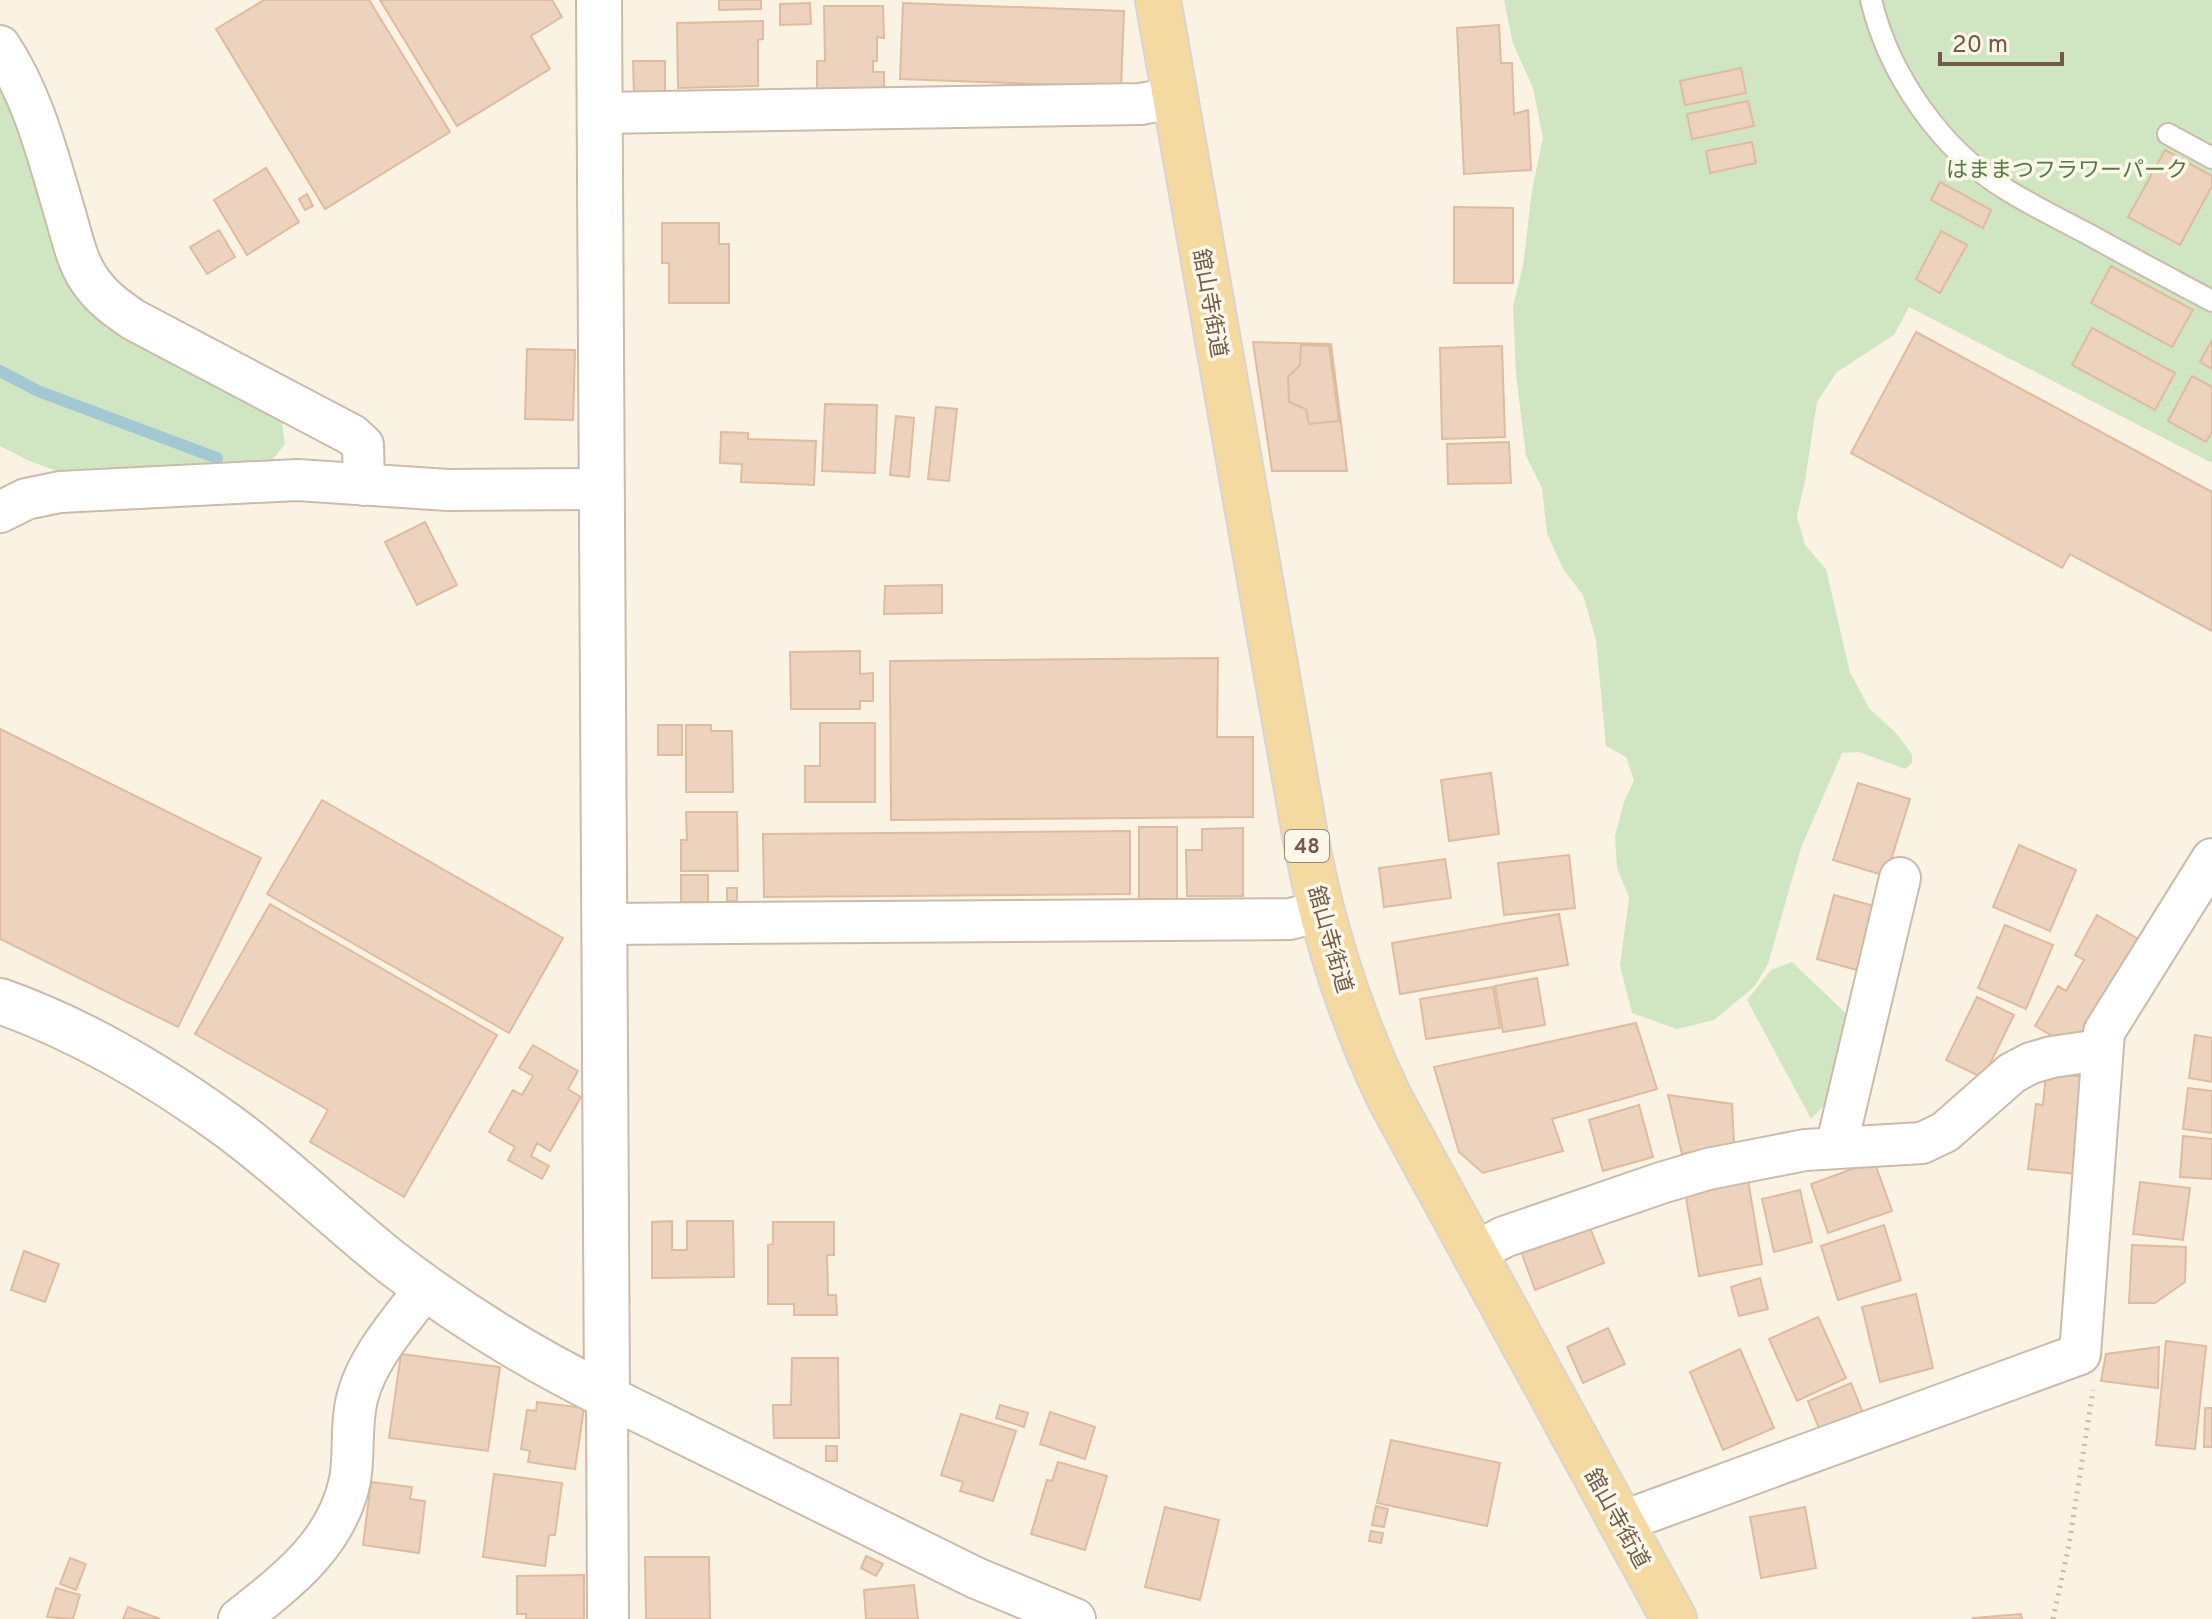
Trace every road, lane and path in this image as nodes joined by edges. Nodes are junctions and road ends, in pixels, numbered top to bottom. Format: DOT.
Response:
graph roads {
  1 [pos="599,0"];
  2 [pos="1158,0"];
  3 [pos="1871,0"];
  4 [pos="0,46"];
  5 [pos="1175,98"];
  6 [pos="599,113"];
  7 [pos="2168,134"];
  8 [pos="2212,158"];
  9 [pos="2212,301"];
  10 [pos="364,485"];
  11 [pos="602,489"];
  12 [pos="4,500"];
  13 [pos="2212,859"];
  14 [pos="1900,878"];
  15 [pos="1321,911"];
  16 [pos="604,924"];
  17 [pos="0,1001"];
  18 [pos="2102,1052"];
  19 [pos="1841,1147"];
  20 [pos="1474,1253"];
  21 [pos="426,1287"];
  22 [pos="2080,1354"];
  23 [pos="607,1396"];
  24 [pos="1622,1525"];
  25 [pos="239,1619"];
  26 [pos="608,1619"];
  27 [pos="1075,1619"];
  28 [pos="1674,1619"];
  29 [pos="2053,1619"];
  1 -- 6 [label="street"];
  2 -- 5 [label="main road, 舘山寺街道 / 48"];
  3 -- 9 [label="lane"];
  4 -- 10 [label="street"];
  5 -- 6 [label="street"];
  5 -- 15 [label="main road, 舘山寺街道 / 48"];
  6 -- 11 [label="street"];
  7 -- 8 [label="lane"];
  10 -- 11 [label="street"];
  10 -- 12 [label="street"];
  11 -- 16 [label="street"];
  13 -- 18 [label="street"];
  14 -- 19 [label="street"];
  15 -- 16 [label="street"];
  15 -- 20 [label="main road, 舘山寺街道 / 48"];
  16 -- 23 [label="street"];
  17 -- 21 [label="street"];
  18 -- 19 [label="street"];
  18 -- 22 [label="street"];
  19 -- 20 [label="street"];
  20 -- 24 [label="main road, 舘山寺街道 / 48"];
  21 -- 23 [label="street"];
  21 -- 25 [label="street"];
  22 -- 24 [label="street"];
  22 -- 29 [label="path"];
  23 -- 26 [label="street"];
  23 -- 27 [label="street"];
  24 -- 28 [label="main road, 舘山寺街道 / 48"];
}
